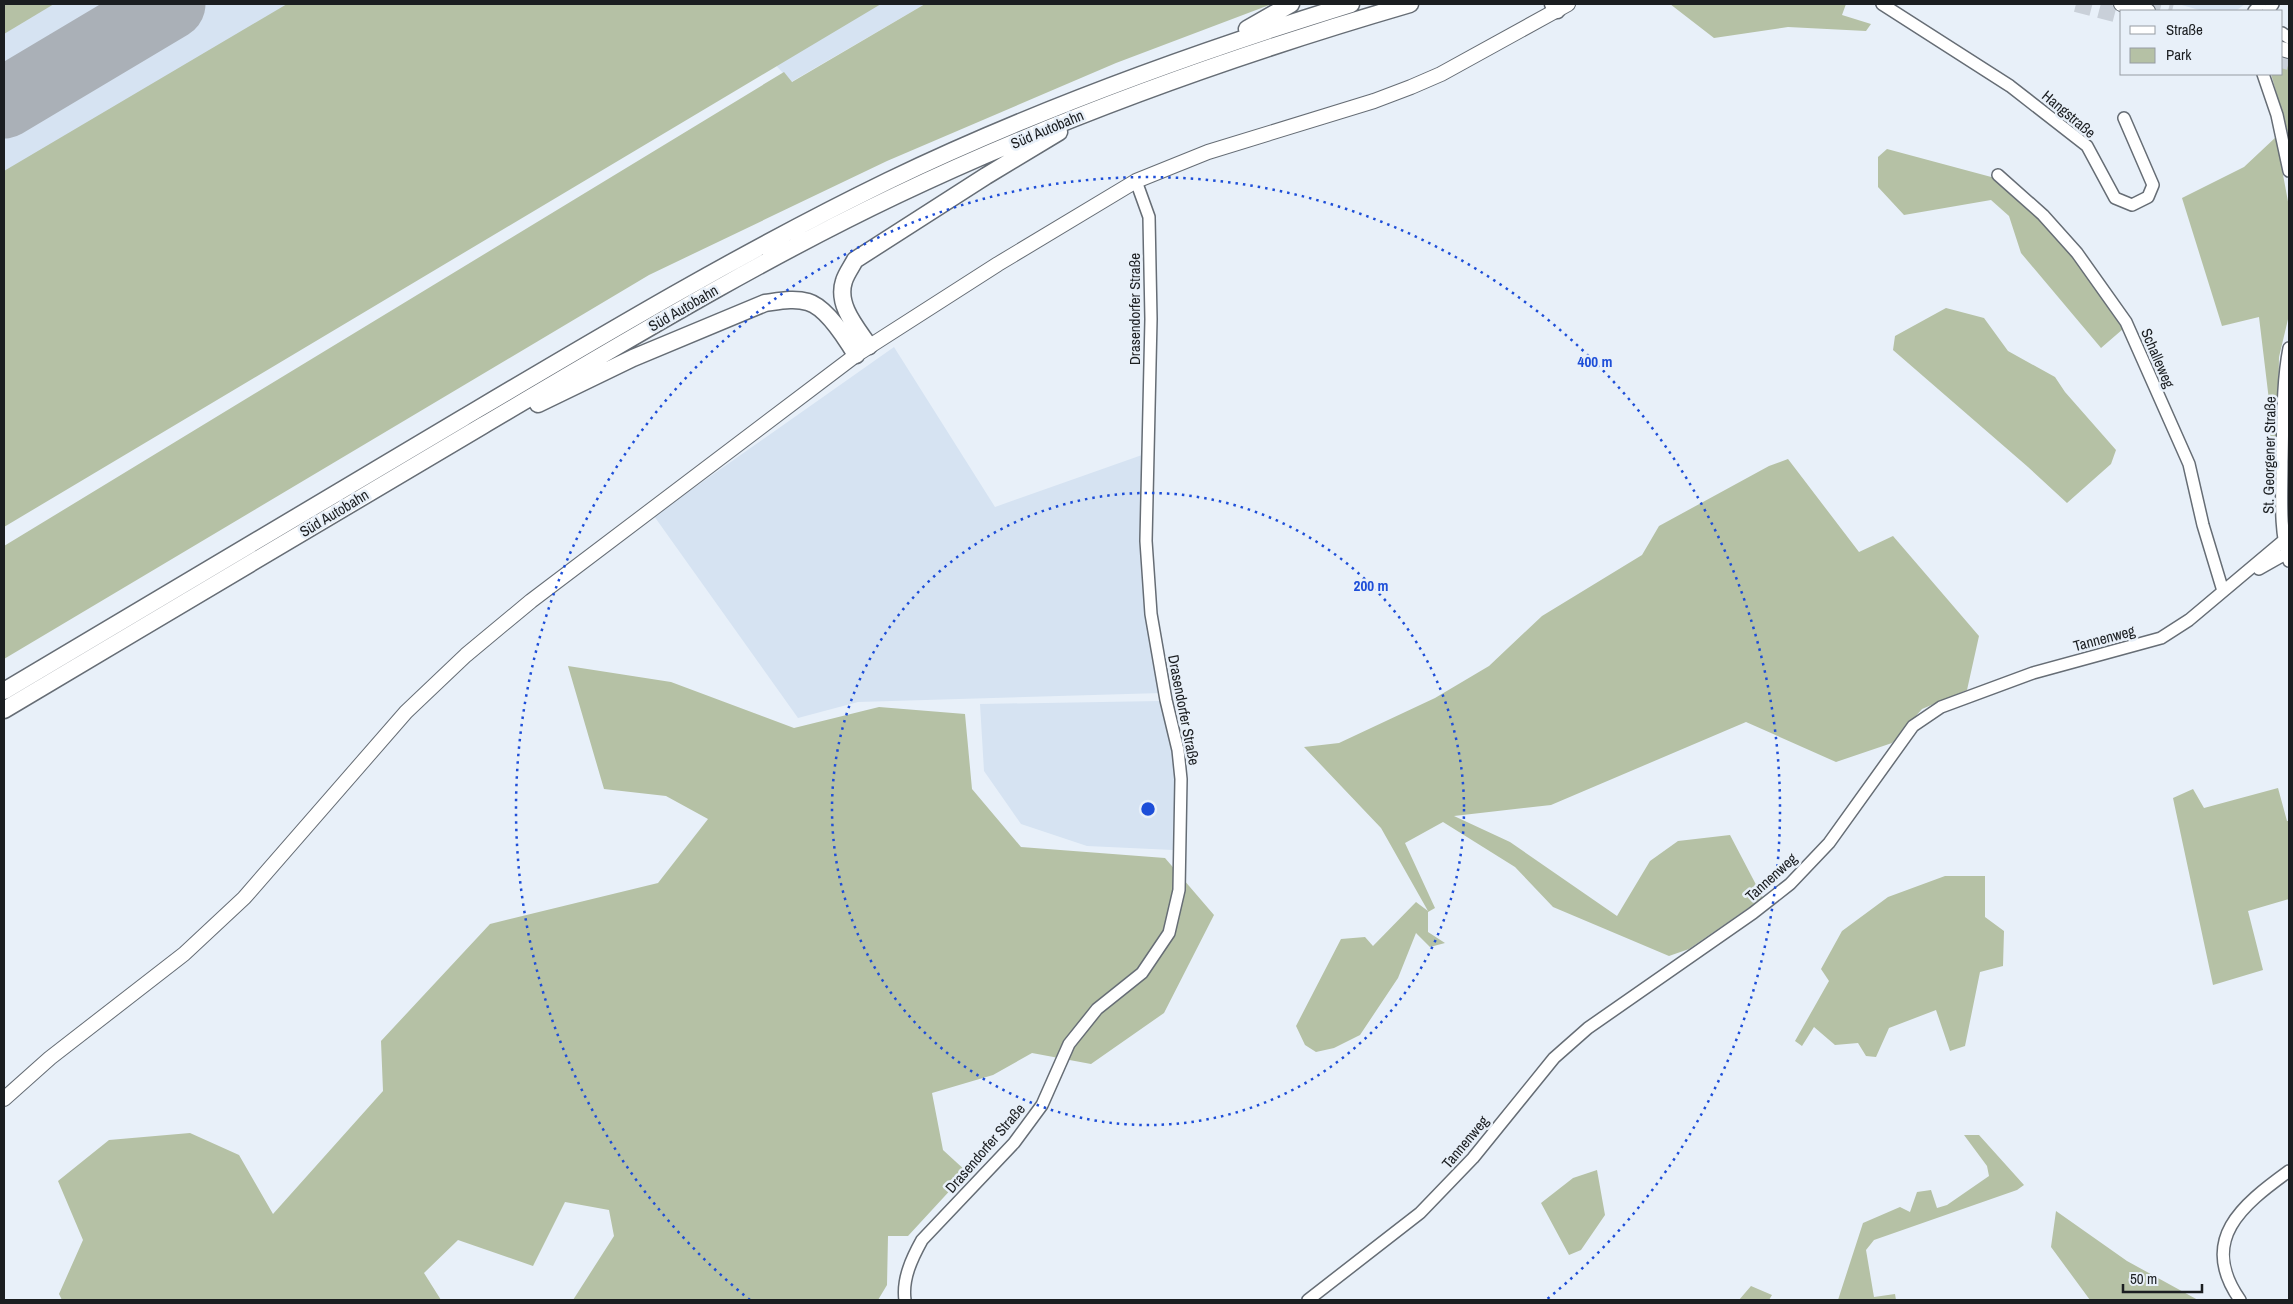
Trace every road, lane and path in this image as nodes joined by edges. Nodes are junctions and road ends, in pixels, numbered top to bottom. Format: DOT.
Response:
graph roads {
  1 [pos="1291,4"];
  2 [pos="1351,4"];
  3 [pos="1410,4"];
  4 [pos="1882,4"];
  5 [pos="2121,4"];
  6 [pos="1559,6"];
  7 [pos="2144,10"];
  8 [pos="1219,45"];
  9 [pos="2263,75"];
  10 [pos="1088,112"];
  11 [pos="2124,118"];
  12 [pos="2289,171"];
  13 [pos="1998,175"];
  14 [pos="1136,182"];
  15 [pos="2289,348"];
  16 [pos="862,351"];
  17 [pos="485,424"];
  18 [pos="2287,552"];
  19 [pos="2223,591"];
  20 [pos="4,691"];
  21 [pos="4,710"];
  22 [pos="4,1099"];
  23 [pos="2289,1171"];
  24 [pos="905,1300"];
  25 [pos="1308,1300"];
  26 [pos="2240,1300"];
  1 -- 8 [label="highway"];
  2 -- 8 [label="highway, Süd Autobahn"];
  3 -- 10 [label="highway, Süd Autobahn"];
  4 -- 11 [label="street, Hangstraße"];
  5 -- 7 [label="main road"];
  6 -- 14 [label="main road"];
  8 -- 20 [label="highway, Süd Autobahn"];
  9 -- 12 [label="street"];
  10 -- 16 [label="highway"];
  10 -- 17 [label="highway, Süd Autobahn"];
  13 -- 19 [label="street, Schalleweg"];
  14 -- 16 [label="main road"];
  14 -- 24 [label="street, Drasendorfer Straße"];
  15 -- 18 [label="street, St. Georgener Straße"];
  16 -- 17 [label="highway"];
  16 -- 22 [label="main road"];
  17 -- 21 [label="highway, Süd Autobahn"];
  18 -- 19 [label="street, Tannenweg"];
  19 -- 25 [label="street, Tannenweg"];
  23 -- 26 [label="street"];
}
